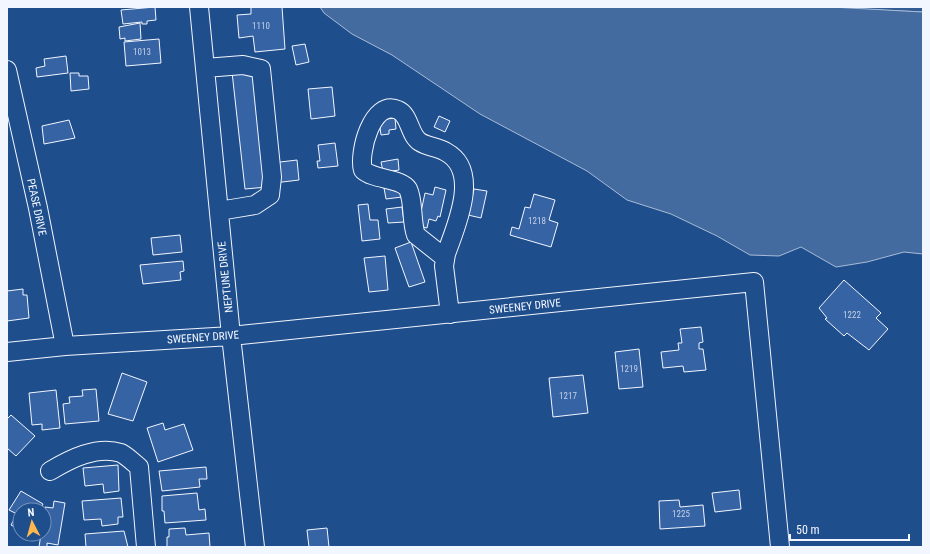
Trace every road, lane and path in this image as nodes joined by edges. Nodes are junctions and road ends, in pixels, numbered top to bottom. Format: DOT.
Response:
graph roads {
  1 [pos="199,7"];
  2 [pos="205,68"];
  3 [pos="7,70"];
  4 [pos="219,210"];
  5 [pos="445,258"];
  6 [pos="450,314"];
  7 [pos="231,336"];
  8 [pos="65,346"];
  9 [pos="7,352"];
  10 [pos="50,472"];
  11 [pos="146,547"];
  12 [pos="255,547"];
  13 [pos="780,547"];
  1 -- 2 [label="street, NEPTUNE DRIVE"];
  2 -- 4 [label="street, NEPTUNE DRIVE"];
  2 -- 4 [label="street"];
  3 -- 8 [label="street, PEASE DRIVE"];
  4 -- 7 [label="street, NEPTUNE DRIVE"];
  5 -- 5 [label="street"];
  5 -- 6 [label="street"];
  6 -- 7 [label="street, SWEENEY DRIVE"];
  6 -- 13 [label="street, SWEENEY DRIVE"];
  7 -- 8 [label="street, SWEENEY DRIVE"];
  7 -- 12 [label="street, NEPTUNE DRIVE"];
  8 -- 9 [label="street, SWEENEY DRIVE"];
  10 -- 11 [label="street"];
}
